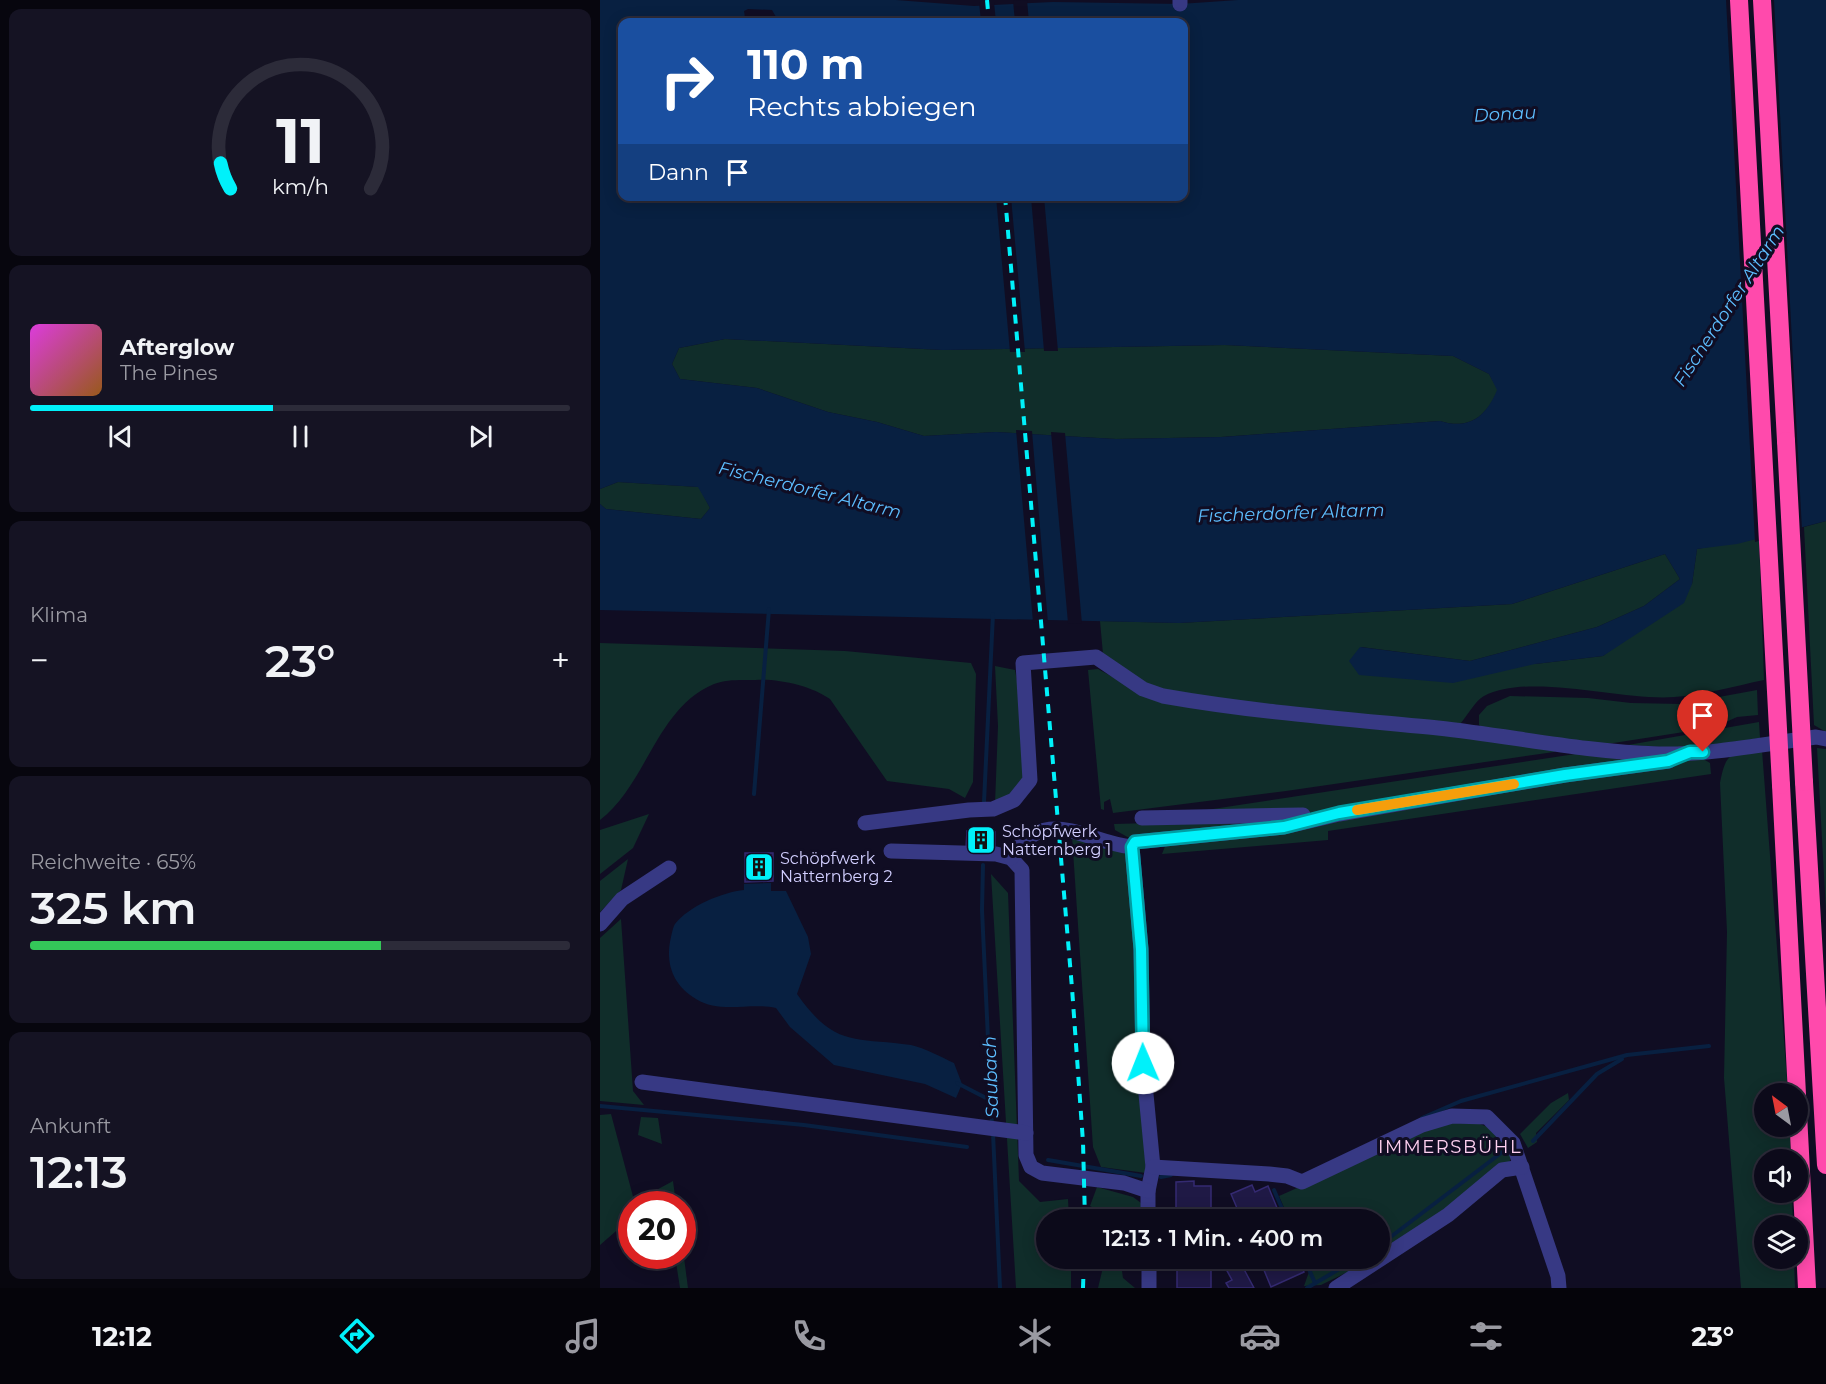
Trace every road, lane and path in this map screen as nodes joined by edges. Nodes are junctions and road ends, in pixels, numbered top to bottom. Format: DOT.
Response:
graph roads {
  1 [pos="1738,0"];
  2 [pos="1762,0"];
  3 [pos="1821,738"];
  4 [pos="1690,752"];
  5 [pos="1142,818"];
  6 [pos="865,823"];
  7 [pos="1301,824"];
  8 [pos="1132,847"];
  9 [pos="891,851"];
  10 [pos="1003,856"];
  11 [pos="669,868"];
  12 [pos="600,924"];
  13 [pos="642,1082"];
  14 [pos="1026,1133"];
  15 [pos="1826,1165"];
  16 [pos="1153,1167"];
  17 [pos="1522,1167"];
  18 [pos="1148,1191"];
  19 [pos="1148,1209"];
  20 [pos="1149,1269"];
  21 [pos="1345,1286"];
  22 [pos="1149,1288"];
  23 [pos="1559,1288"];
  24 [pos="1807,1288"];
  1 -- 24 [label="highway, bridge"];
  2 -- 15 [label="highway, bridge"];
  3 -- 4 [label="street"];
  4 -- 6 [label="street"];
  4 -- 7 [label="street"];
  5 -- 7 [label="street"];
  7 -- 8 [label="street"];
  8 -- 10 [label="street"];
  8 -- 16 [label="street"];
  9 -- 10 [label="street"];
  10 -- 14 [label="street"];
  11 -- 12 [label="street"];
  13 -- 14 [label="street"];
  14 -- 18 [label="street"];
  16 -- 17 [label="street"];
  16 -- 18 [label="street"];
  17 -- 21 [label="street"];
  17 -- 23 [label="street"];
  18 -- 19 [label="street"];
  20 -- 22 [label="street"];
}
